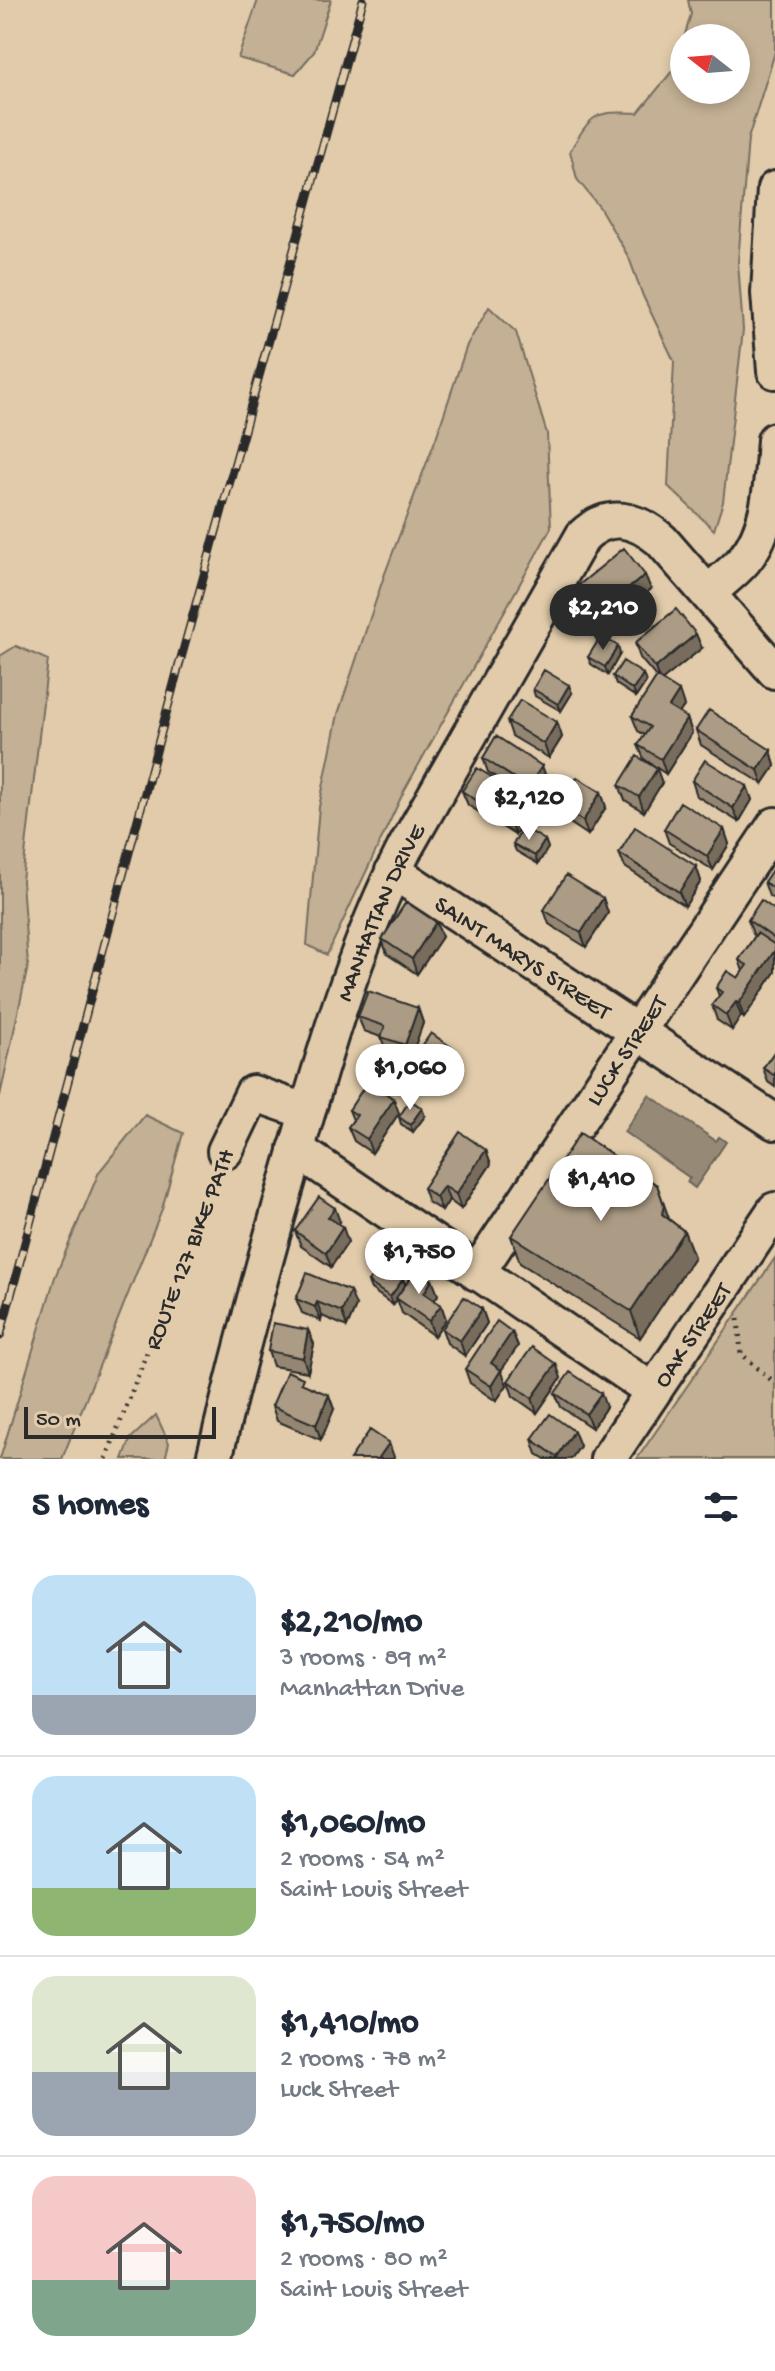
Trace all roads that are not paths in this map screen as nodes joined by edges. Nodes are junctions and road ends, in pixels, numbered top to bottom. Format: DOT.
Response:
graph roads {
  1 [pos="775,189"];
  2 [pos="775,371"];
  3 [pos="775,440"];
  4 [pos="708,593"];
  5 [pos="775,671"];
  6 [pos="775,825"];
  7 [pos="393,871"];
  8 [pos="638,1031"];
  9 [pos="307,1112"];
  10 [pos="775,1122"];
  11 [pos="296,1149"];
  12 [pos="225,1151"];
  13 [pos="775,1210"];
  14 [pos="477,1273"];
  15 [pos="653,1391"];
  16 [pos="214,1459"];
  17 [pos="608,1459"];
  1 -- 2 [label="street"];
  3 -- 4 [label="street"];
  4 -- 5 [label="street"];
  4 -- 7 [label="street, MANHATTAN DRIVE"];
  6 -- 8 [label="street, LUCK STREET"];
  7 -- 8 [label="street, SAINT MARYS STREET"];
  7 -- 9 [label="street, MANHATTAN DRIVE"];
  8 -- 10 [label="street, SAINT MARYS STREET"];
  8 -- 14 [label="street, LUCK STREET"];
  9 -- 11 [label="street, MANHATTAN DRIVE"];
  9 -- 12 [label="street, ROUTE 127 BIKE PATH"];
  11 -- 14 [label="street"];
  11 -- 16 [label="street, MANHATTAN DRIVE"];
  13 -- 15 [label="street, OAK STREET"];
  14 -- 15 [label="street"];
  15 -- 17 [label="street, OAK STREET"];
}
